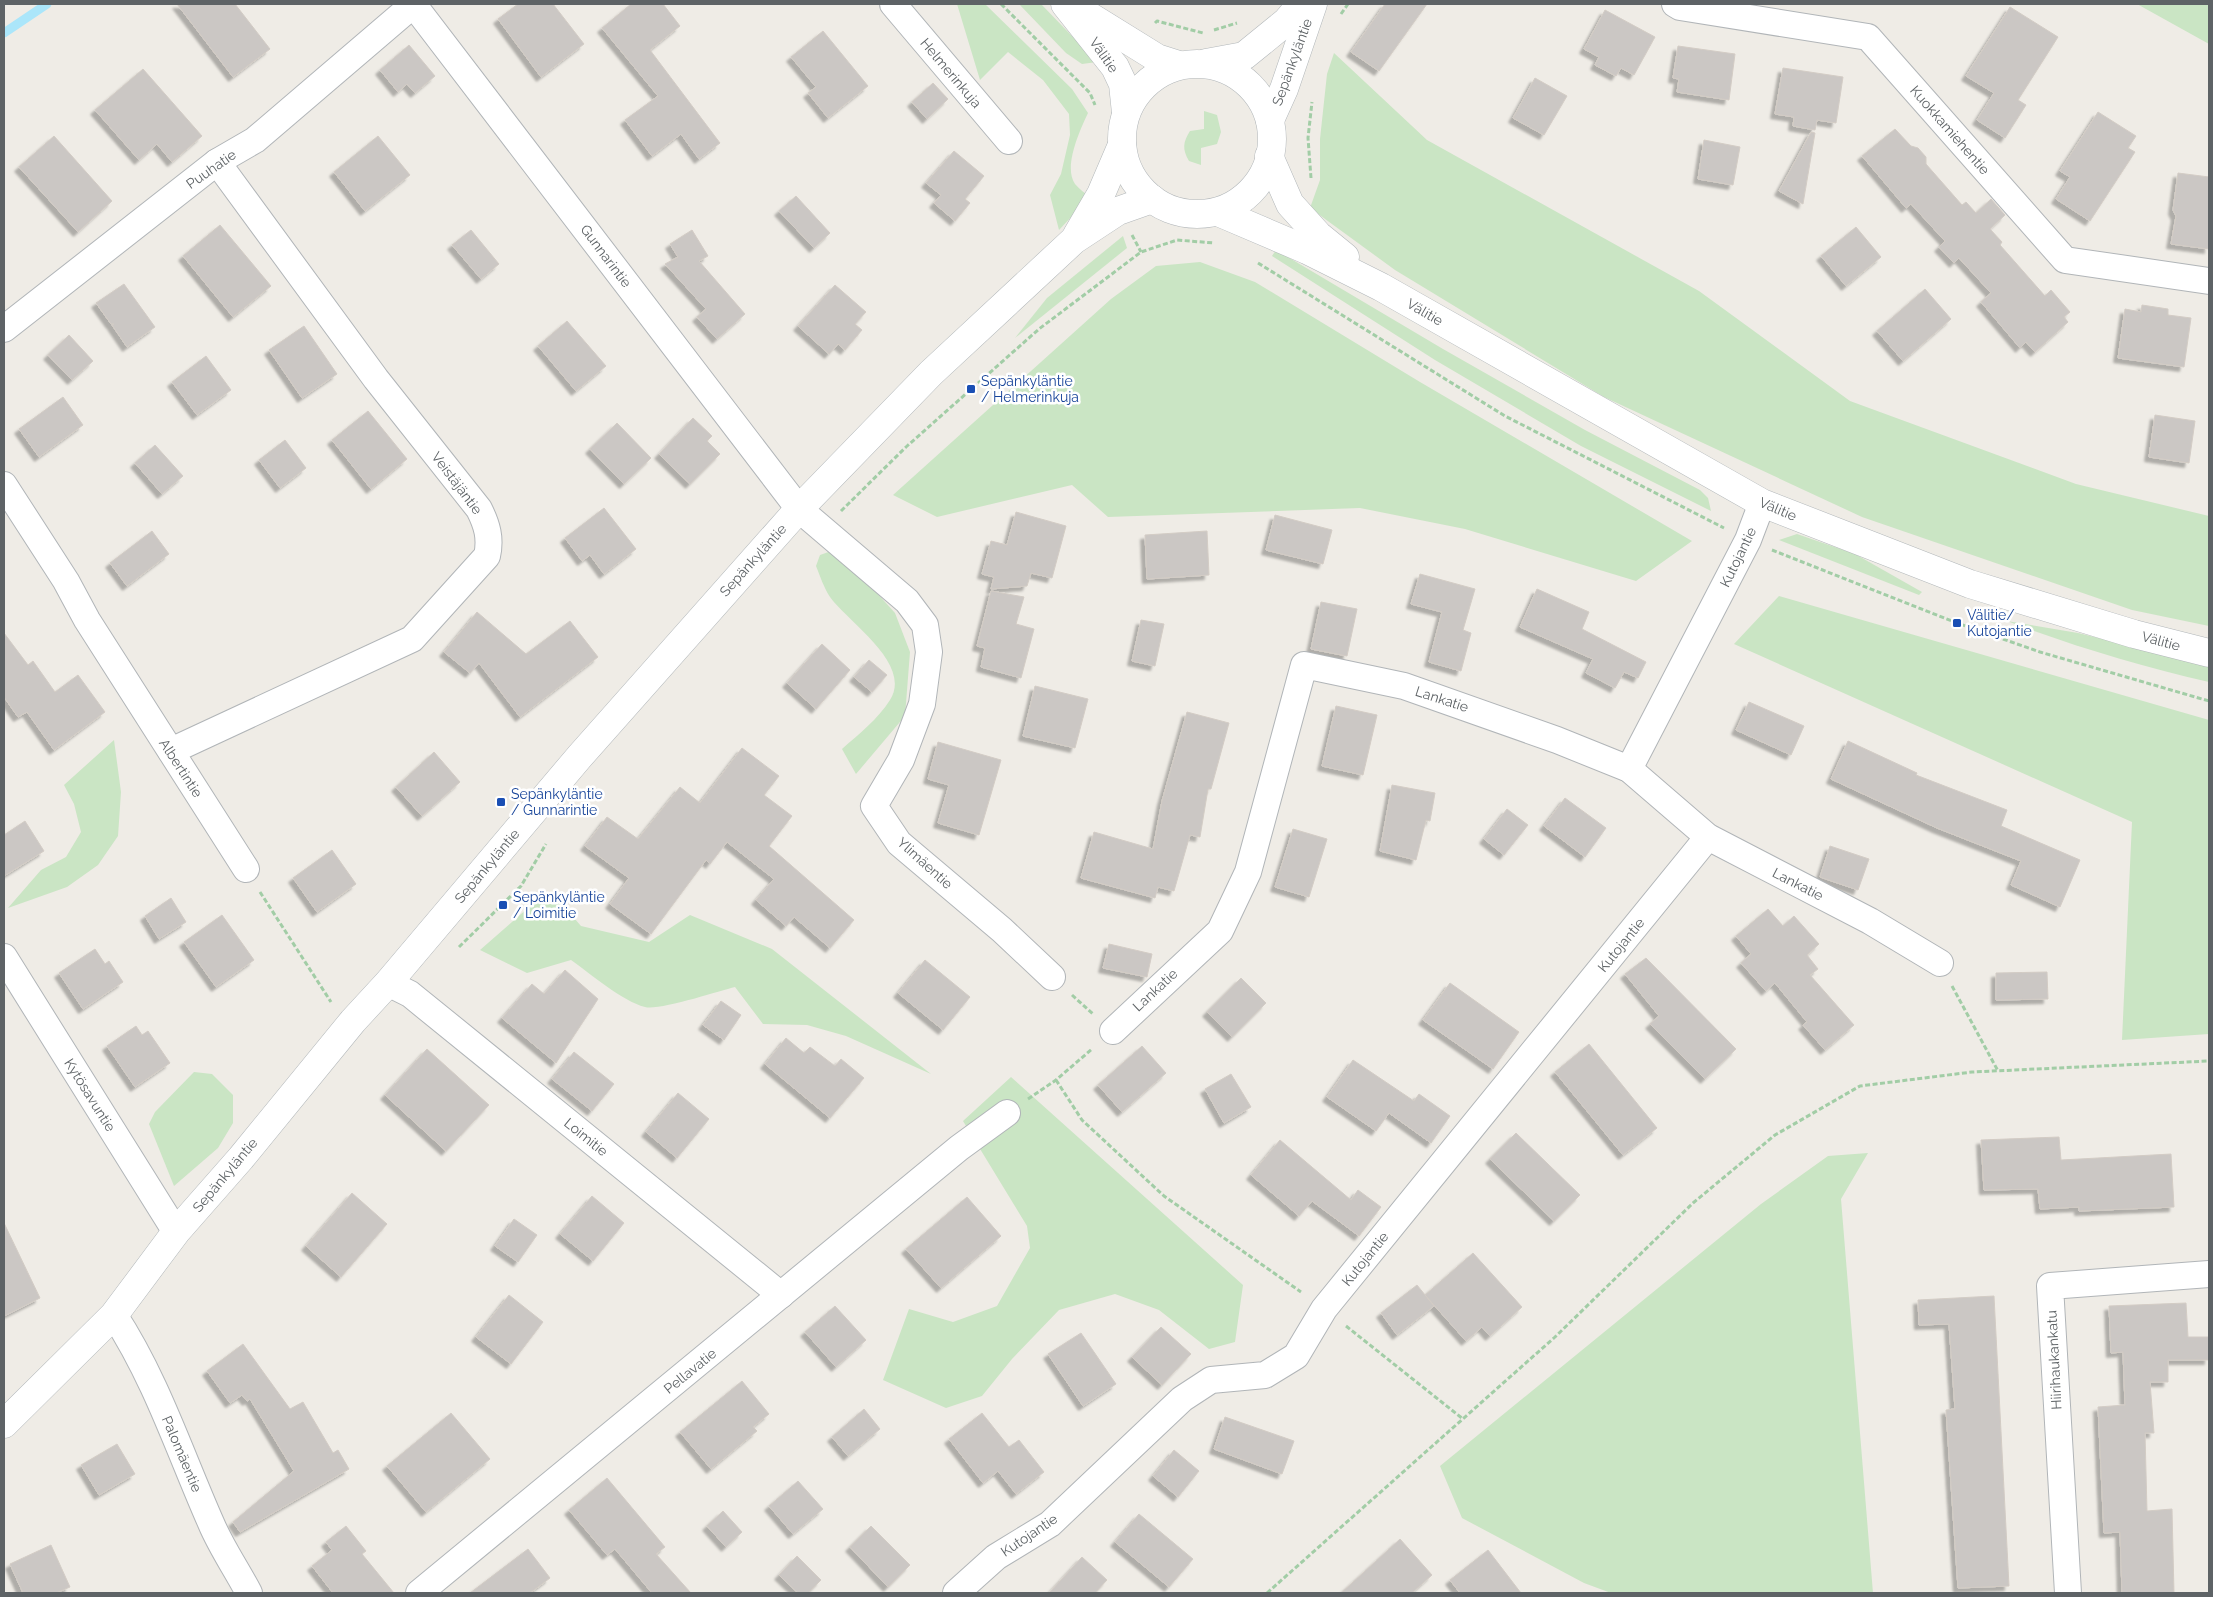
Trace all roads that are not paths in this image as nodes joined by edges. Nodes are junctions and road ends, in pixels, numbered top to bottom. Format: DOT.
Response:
graph roads {
  1 [pos="414,4"];
  2 [pos="893,4"];
  3 [pos="1065,4"];
  4 [pos="1069,4"];
  5 [pos="1300,4"];
  6 [pos="1313,4"];
  7 [pos="1674,4"];
  8 [pos="1206,63"];
  9 [pos="1179,65"];
  10 [pos="1126,113"];
  11 [pos="1270,120"];
  12 [pos="1009,141"];
  13 [pos="1122,145"];
  14 [pos="1270,156"];
  15 [pos="218,162"];
  16 [pos="1152,199"];
  17 [pos="1218,212"];
  18 [pos="1074,240"];
  19 [pos="2209,281"];
  20 [pos="1381,288"];
  21 [pos="4,329"];
  22 [pos="4,485"];
  23 [pos="1762,503"];
  24 [pos="799,509"];
  25 [pos="2209,653"];
  26 [pos="171,751"];
  27 [pos="1629,769"];
  28 [pos="1708,837"];
  29 [pos="246,869"];
  30 [pos="4,957"];
  31 [pos="1940,963"];
  32 [pos="1052,977"];
  33 [pos="388,983"];
  34 [pos="1113,1030"];
  35 [pos="1007,1113"];
  36 [pos="176,1232"];
  37 [pos="2209,1274"];
  38 [pos="781,1295"];
  39 [pos="114,1315"];
  40 [pos="4,1424"];
  41 [pos="249,1593"];
  42 [pos="419,1593"];
  43 [pos="956,1593"];
  44 [pos="2068,1593"];
  1 -- 15 [label="street, Puuhatie"];
  1 -- 24 [label="street, Gunnarintie"];
  2 -- 12 [label="street, Helmerinkuja"];
  3 -- 10 [label="main road, Välitie"];
  4 -- 9 [label="main road, Välitie"];
  5 -- 8 [label="main road, Sepänkyläntie"];
  6 -- 11 [label="main road, Sepänkyläntie"];
  7 -- 19 [label="street, Kuokkamiehentie"];
  8 -- 9 [label="main road"];
  8 -- 11 [label="main road"];
  9 -- 10 [label="main road"];
  10 -- 13 [label="main road"];
  11 -- 14 [label="main road"];
  13 -- 16 [label="main road"];
  13 -- 18 [label="main road, Sepänkyläntie"];
  14 -- 17 [label="main road"];
  14 -- 20 [label="main road, Välitie"];
  15 -- 21 [label="street, Puuhatie"];
  15 -- 26 [label="street, Veistäjäntie"];
  16 -- 17 [label="main road"];
  16 -- 18 [label="main road, Sepänkyläntie"];
  17 -- 20 [label="main road, Välitie"];
  18 -- 24 [label="main road, Sepänkyläntie"];
  20 -- 23 [label="main road, Välitie"];
  22 -- 26 [label="street, Albertintie"];
  23 -- 25 [label="main road, Välitie"];
  23 -- 27 [label="street, Kutojantie"];
  24 -- 32 [label="street, Ylimäentie"];
  24 -- 33 [label="main road, Sepänkyläntie"];
  26 -- 29 [label="street, Albertintie"];
  27 -- 28 [label="street, Lankatie"];
  27 -- 34 [label="street, Lankatie"];
  28 -- 31 [label="street, Lankatie"];
  28 -- 43 [label="street, Kutojantie"];
  30 -- 36 [label="street, Kytösavuntie"];
  33 -- 36 [label="main road, Sepänkyläntie"];
  33 -- 38 [label="street, Loimitie"];
  35 -- 38 [label="street, Pellavatie"];
  36 -- 39 [label="main road, Sepänkyläntie"];
  37 -- 44 [label="street, Hiirihaukankatu"];
  38 -- 42 [label="street, Pellavatie"];
  39 -- 40 [label="main road, Sepänkyläntie"];
  39 -- 41 [label="street, Palomäentie"];
}
